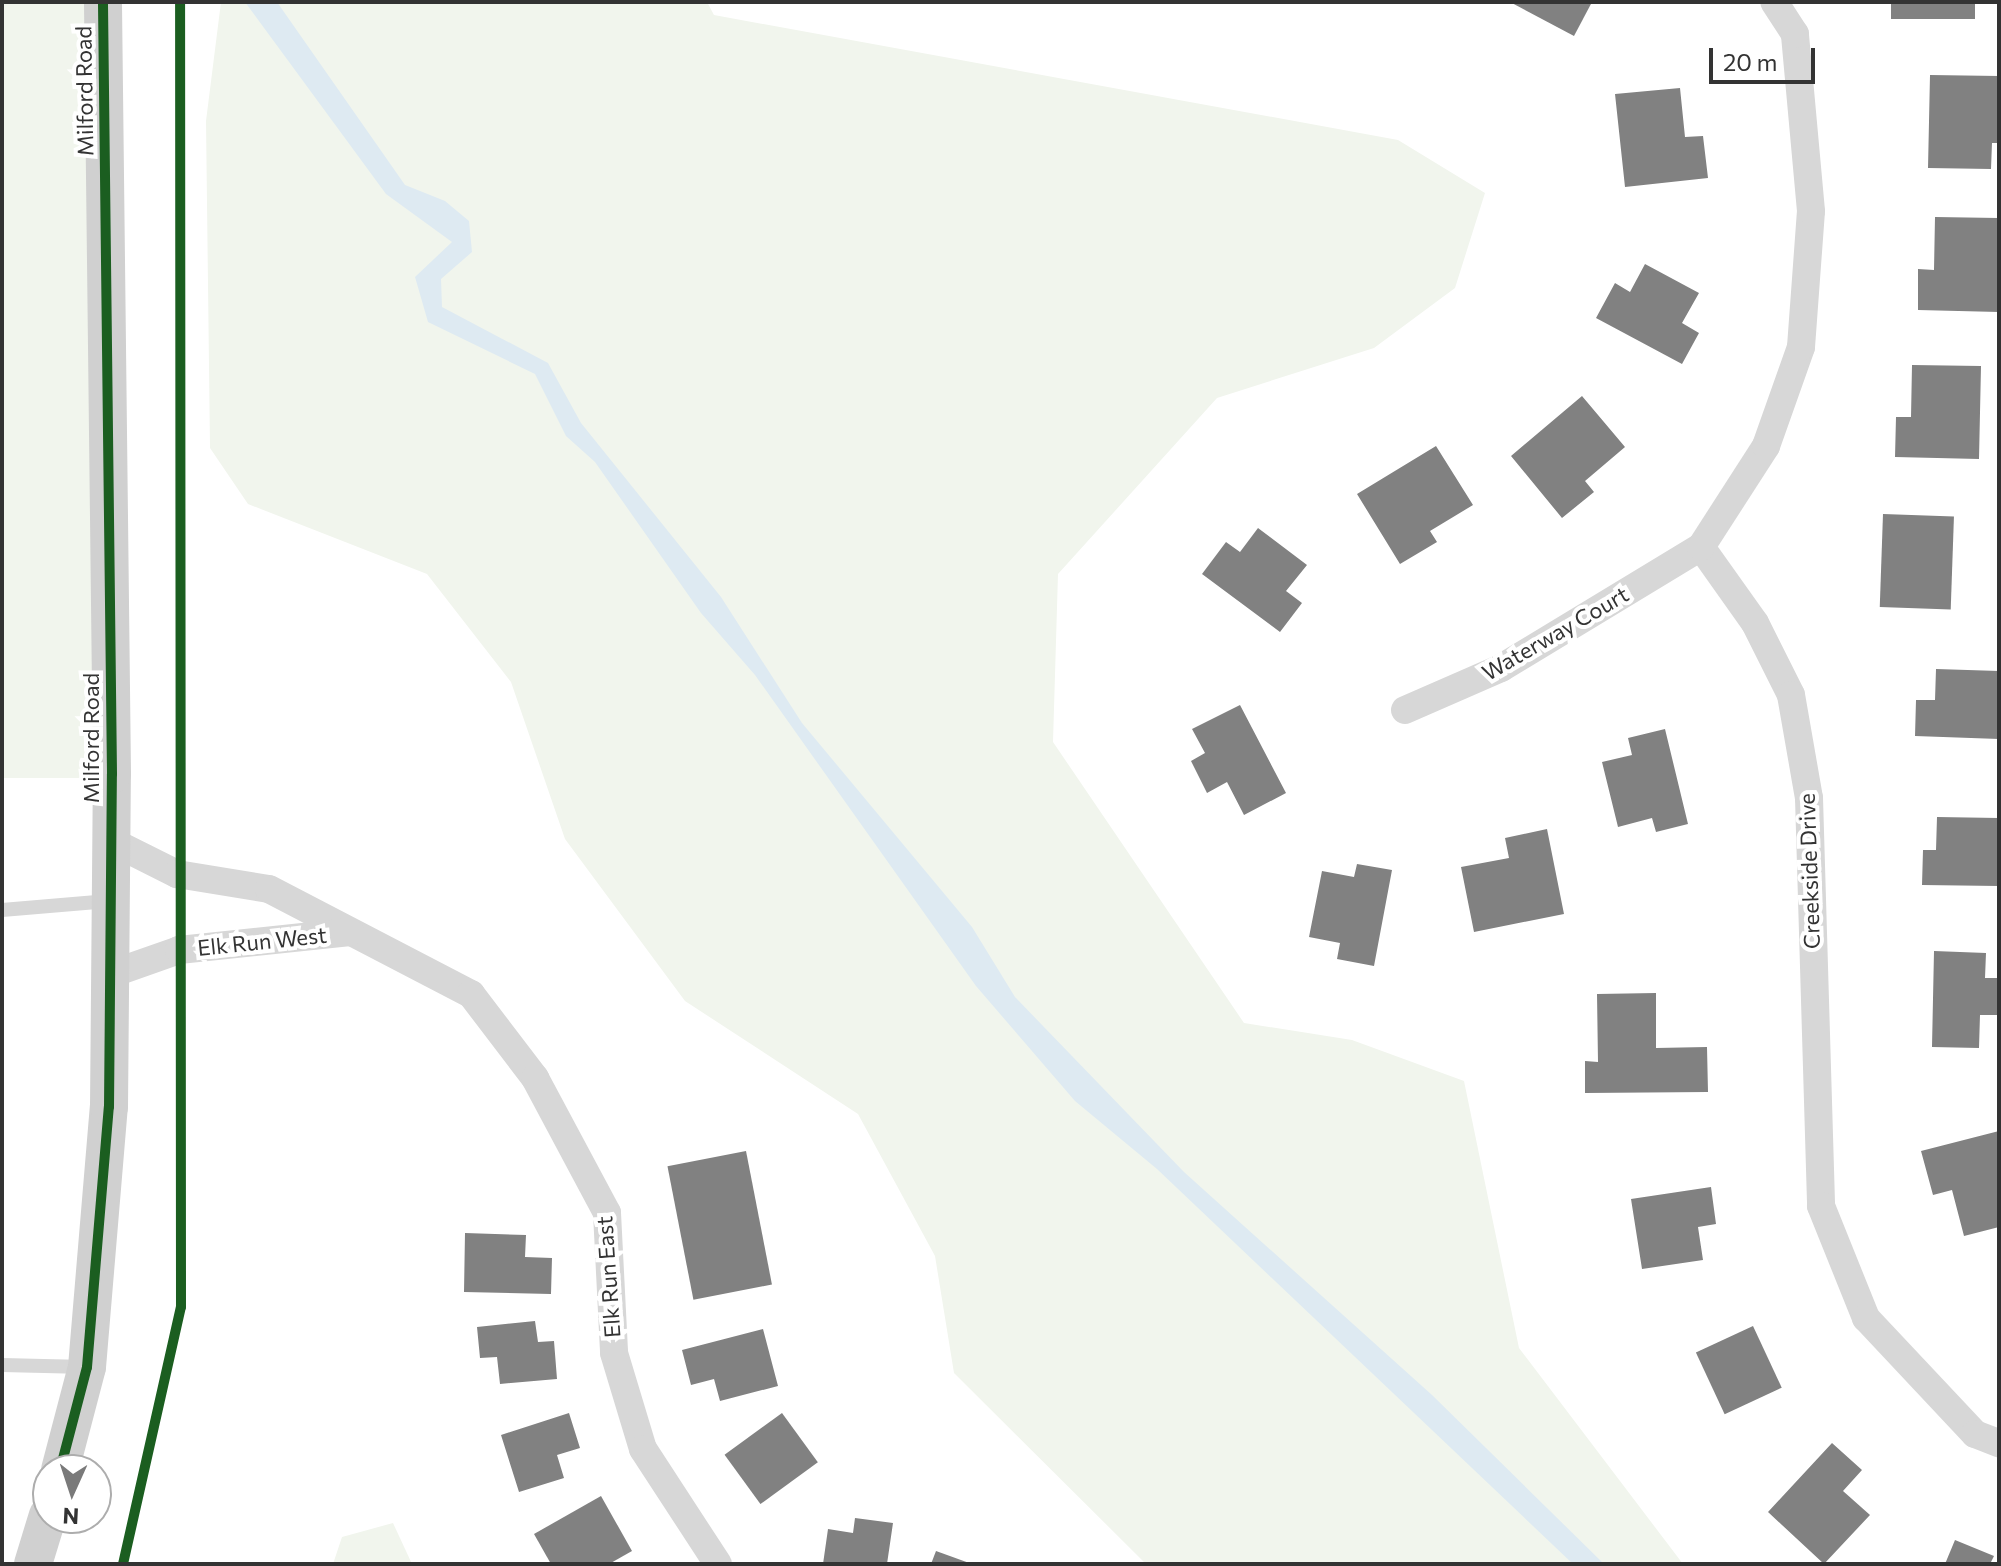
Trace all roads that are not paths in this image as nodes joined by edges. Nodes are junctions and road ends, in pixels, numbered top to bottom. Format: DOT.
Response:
graph roads {
  1 [pos="103,2"];
  2 [pos="1774,2"];
  3 [pos="1701,547"];
  4 [pos="1405,710"];
  5 [pos="111,841"];
  6 [pos="112,901"];
  7 [pos="2,910"];
  8 [pos="350,932"];
  9 [pos="111,974"];
  10 [pos="2,1365"];
  11 [pos="87,1367"];
  12 [pos="1999,1443"];
  13 [pos="64,1454"];
  14 [pos="42,1534"];
  15 [pos="33,1564"];
  16 [pos="718,1564"];
  1 -- 5 [label="street, Milford Road"];
  2 -- 3 [label="street"];
  3 -- 4 [label="street, Waterway Court"];
  3 -- 12 [label="street, Creekside Drive"];
  5 -- 6 [label="street, Milford Road"];
  5 -- 8 [label="street, Elk Run West"];
  6 -- 7 [label="lane"];
  6 -- 9 [label="street, Milford Road"];
  8 -- 9 [label="street, Elk Run West"];
  8 -- 16 [label="street, Elk Run East"];
  9 -- 11 [label="street, Milford Road"];
  10 -- 11 [label="lane"];
  11 -- 13 [label="street, Milford Road"];
  14 -- 15 [label="street"];
}
